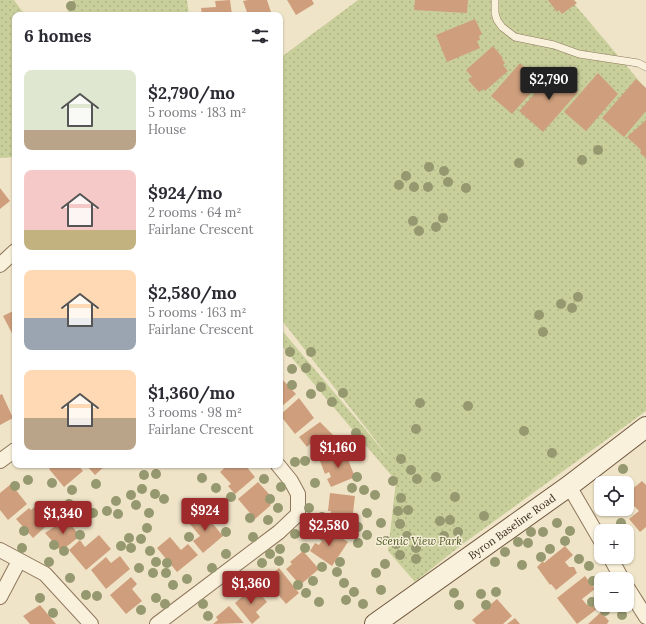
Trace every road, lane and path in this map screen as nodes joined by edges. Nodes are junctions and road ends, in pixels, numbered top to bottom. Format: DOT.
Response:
graph roads {
  1 [pos="495,0"];
  2 [pos="646,67"];
  3 [pos="12,253"];
  4 [pos="0,265"];
  5 [pos="646,427"];
  6 [pos="12,452"];
  7 [pos="0,461"];
  8 [pos="280,468"];
  9 [pos="569,486"];
  10 [pos="594,529"];
  11 [pos="0,550"];
  12 [pos="19,561"];
  13 [pos="0,597"];
  14 [pos="634,598"];
  15 [pos="646,616"];
  16 [pos="91,624"];
  17 [pos="157,624"];
  18 [pos="375,624"];
  1 -- 2 [label="lane"];
  3 -- 4 [label="street"];
  5 -- 9 [label="main road, Byron Baseline Road"];
  6 -- 7 [label="street"];
  8 -- 17 [label="street"];
  9 -- 10 [label="street"];
  9 -- 18 [label="main road, Byron Baseline Road"];
  11 -- 12 [label="street"];
  12 -- 13 [label="street"];
  12 -- 16 [label="street"];
  14 -- 15 [label="street"];
}
